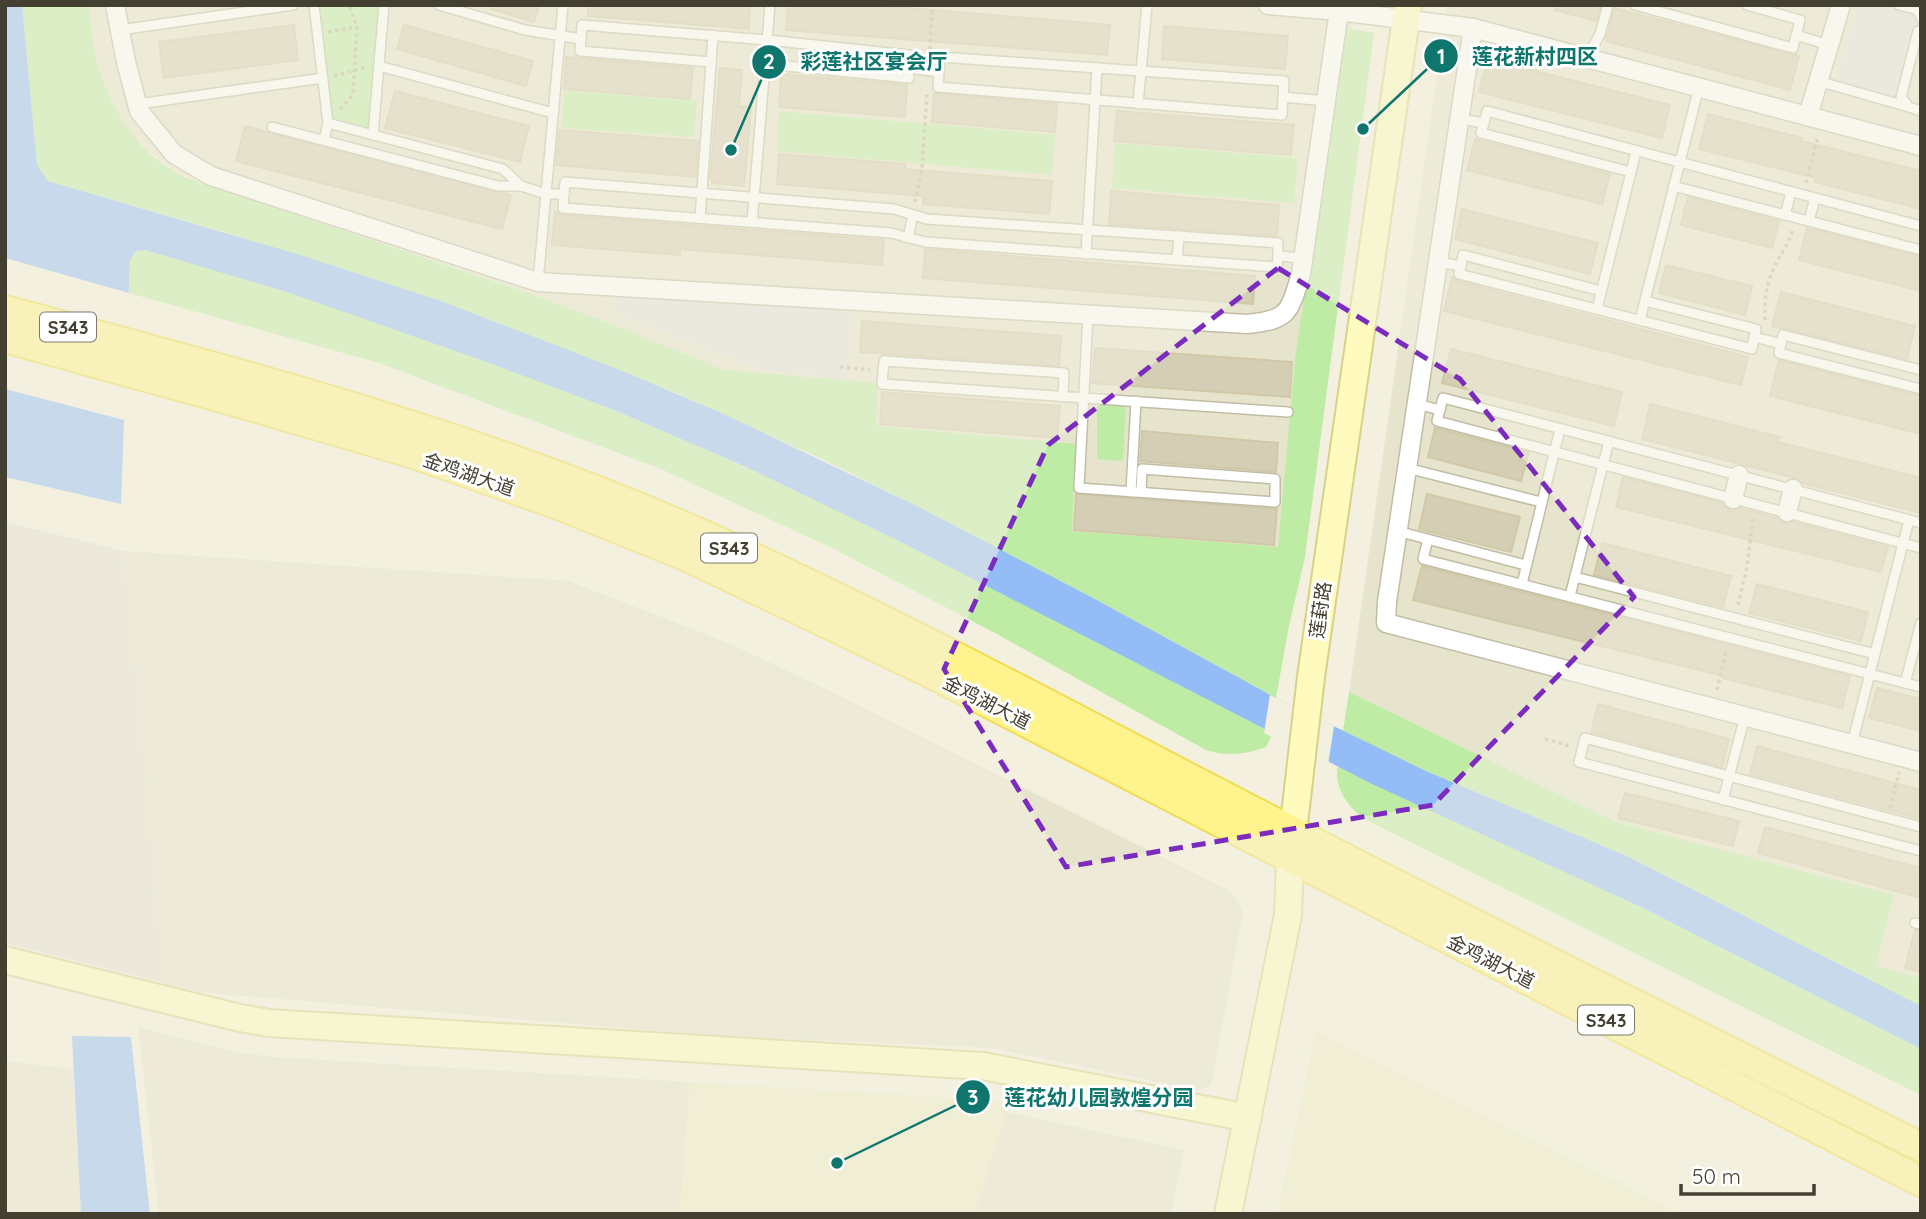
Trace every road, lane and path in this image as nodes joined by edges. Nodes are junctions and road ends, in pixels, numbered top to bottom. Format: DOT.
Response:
graph roads {
  1 [pos="115,5"];
  2 [pos="293,5"];
  3 [pos="314,5"];
  4 [pos="349,5"];
  5 [pos="384,5"];
  6 [pos="439,5"];
  7 [pos="563,5"];
  8 [pos="770,5"];
  9 [pos="932,5"];
  10 [pos="1147,5"];
  11 [pos="1268,5"];
  12 [pos="1608,5"];
  13 [pos="1636,5"];
  14 [pos="1747,5"];
  15 [pos="1841,5"];
  16 [pos="1899,5"];
  17 [pos="1658,8"];
  18 [pos="1339,11"];
  19 [pos="1408,12"];
  20 [pos="1921,19"];
  21 [pos="357,27"];
  22 [pos="1473,28"];
  23 [pos="120,30"];
  24 [pos="1919,31"];
  25 [pos="318,34"];
  26 [pos="560,35"];
  27 [pos="1796,35"];
  28 [pos="713,36"];
  29 [pos="581,38"];
  30 [pos="768,40"];
  31 [pos="1829,45"];
  32 [pos="1587,58"];
  33 [pos="711,62"];
  34 [pos="766,64"];
  35 [pos="379,66"];
  36 [pos="908,68"];
  37 [pos="1097,68"];
  38 [pos="354,70"];
  39 [pos="928,71"];
  40 [pos="1141,71"];
  41 [pos="939,72"];
  42 [pos="323,78"];
  43 [pos="1818,81"];
  44 [pos="1699,87"];
  45 [pos="1283,97"];
  46 [pos="1095,101"];
  47 [pos="1326,101"];
  48 [pos="138,104"];
  49 [pos="1138,104"];
  50 [pos="1909,107"];
  51 [pos="1921,111"];
  52 [pos="553,113"];
  53 [pos="1815,118"];
  54 [pos="1460,119"];
  55 [pos="328,122"];
  56 [pos="1484,123"];
  57 [pos="272,127"];
  58 [pos="373,135"];
  59 [pos="324,140"];
  60 [pos="1921,146"];
  61 [pos="1636,152"];
  62 [pos="1679,163"];
  63 [pos="1631,172"];
  64 [pos="521,186"];
  65 [pos="1673,186"];
  66 [pos="1791,192"];
  67 [pos="702,193"];
  68 [pos="546,194"];
  69 [pos="564,194"];
  70 [pos="1803,195"];
  71 [pos="754,198"];
  72 [pos="1815,198"];
  73 [pos="913,215"];
  74 [pos="1785,215"];
  75 [pos="700,218"];
  76 [pos="1796,218"];
  77 [pos="1809,221"];
  78 [pos="752,222"];
  79 [pos="1921,226"];
  80 [pos="1087,230"];
  81 [pos="1179,236"];
  82 [pos="908,238"];
  83 [pos="1921,250"];
  84 [pos="1086,254"];
  85 [pos="1278,256"];
  86 [pos="1303,258"];
  87 [pos="1177,260"];
  88 [pos="1438,261"];
  89 [pos="1461,266"];
  90 [pos="538,282"];
  91 [pos="1601,290"];
  92 [pos="1645,300"];
  93 [pos="1597,309"];
  94 [pos="5,310"];
  95 [pos="1087,315"];
  96 [pos="1640,320"];
  97 [pos="5,338"];
  98 [pos="1759,339"];
  99 [pos="1781,344"];
  100 [pos="840,367"];
  101 [pos="1921,370"];
  102 [pos="883,371"];
  103 [pos="1921,389"];
  104 [pos="1063,396"];
  105 [pos="1083,398"];
  106 [pos="1136,401"];
  107 [pos="1417,404"];
  108 [pos="1440,410"];
  109 [pos="1288,412"];
  110 [pos="1560,429"];
  111 [pos="1609,441"];
  112 [pos="1554,452"];
  113 [pos="1603,465"];
  114 [pos="1407,468"];
  115 [pos="1740,475"];
  116 [pos="1793,489"];
  117 [pos="1136,492"];
  118 [pos="1733,499"];
  119 [pos="1541,502"];
  120 [pos="1787,512"];
  121 [pos="1909,520"];
  122 [pos="1921,523"];
  123 [pos="1398,531"];
  124 [pos="1428,539"];
  125 [pos="1903,543"];
  126 [pos="1921,548"];
  127 [pos="1525,565"];
  128 [pos="1575,577"];
  129 [pos="1522,584"];
  130 [pos="1570,596"];
  131 [pos="1921,623"];
  132 [pos="1875,654"];
  133 [pos="1916,664"];
  134 [pos="1870,674"];
  135 [pos="1906,683"];
  136 [pos="1921,687"];
  137 [pos="1745,716"];
  138 [pos="1545,739"];
  139 [pos="1852,744"];
  140 [pos="1582,749"];
  141 [pos="1902,757"];
  142 [pos="1921,762"];
  143 [pos="1730,776"];
  144 [pos="1723,800"];
  145 [pos="1887,818"];
  146 [pos="1921,827"];
  147 [pos="1292,846"];
  148 [pos="1921,851"];
  149 [pos="5,960"];
  150 [pos="1248,1118"];
  151 [pos="1921,1147"];
  152 [pos="1921,1182"];
  153 [pos="1228,1214"];
  1 -- 23 [label="street"];
  2 -- 23 [label="lane"];
  3 -- 25 [label="lane"];
  4 -- 21 [label="path"];
  5 -- 35 [label="lane"];
  6 -- 26 [label="lane"];
  7 -- 26 [label="lane"];
  8 -- 30 [label="lane"];
  9 -- 39 [label="path"];
  10 -- 40 [label="lane"];
  11 -- 18 [label="street"];
  12 -- 32 [label="lane"];
  13 -- 17 [label="lane"];
  14 -- 27 [label="lane"];
  15 -- 31 [label="street"];
  16 -- 20 [label="lane"];
  17 -- 27 [label="lane"];
  18 -- 19 [label="street"];
  18 -- 47 [label="street"];
  19 -- 22 [label="street"];
  19 -- 147 [label="street, 莲葑路"];
  20 -- 24 [label="lane"];
  21 -- 25 [label="path"];
  21 -- 38 [label="path"];
  22 -- 32 [label="street"];
  22 -- 54 [label="street"];
  23 -- 48 [label="street"];
  24 -- 50 [label="lane"];
  25 -- 42 [label="lane"];
  26 -- 29 [label="lane"];
  26 -- 52 [label="lane"];
  27 -- 31 [label="lane"];
  28 -- 29 [label="lane"];
  28 -- 30 [label="lane"];
  28 -- 33 [label="lane"];
  29 -- 33 [label="lane"];
  30 -- 34 [label="lane"];
  30 -- 36 [label="lane"];
  31 -- 43 [label="street"];
  32 -- 44 [label="street"];
  33 -- 67 [label="lane"];
  34 -- 36 [label="lane"];
  34 -- 71 [label="lane"];
  35 -- 38 [label="path"];
  35 -- 52 [label="lane"];
  35 -- 58 [label="lane"];
  36 -- 39 [label="lane"];
  37 -- 40 [label="lane"];
  37 -- 41 [label="lane"];
  37 -- 46 [label="lane"];
  38 -- 42 [label="path"];
  38 -- 55 [label="path"];
  39 -- 41 [label="lane"];
  39 -- 73 [label="path"];
  40 -- 45 [label="lane"];
  40 -- 49 [label="lane"];
  41 -- 46 [label="lane"];
  42 -- 48 [label="lane"];
  42 -- 55 [label="lane"];
  43 -- 50 [label="lane"];
  43 -- 53 [label="street"];
  44 -- 53 [label="street"];
  44 -- 62 [label="lane"];
  45 -- 47 [label="lane"];
  45 -- 49 [label="lane"];
  46 -- 49 [label="lane"];
  46 -- 80 [label="lane"];
  47 -- 86 [label="street"];
  48 -- 90 [label="street"];
  50 -- 51 [label="lane"];
  52 -- 68 [label="lane"];
  53 -- 60 [label="street"];
  53 -- 70 [label="path"];
  54 -- 56 [label="lane"];
  54 -- 88 [label="street"];
  55 -- 58 [label="lane"];
  55 -- 59 [label="lane"];
  56 -- 61 [label="lane"];
  56 -- 63 [label="lane"];
  57 -- 59 [label="lane"];
  58 -- 64 [label="lane"];
  59 -- 64 [label="lane"];
  61 -- 62 [label="lane"];
  61 -- 63 [label="lane"];
  62 -- 65 [label="lane"];
  62 -- 66 [label="lane"];
  63 -- 91 [label="lane"];
  64 -- 68 [label="lane"];
  65 -- 74 [label="lane"];
  65 -- 92 [label="lane"];
  66 -- 70 [label="lane"];
  66 -- 74 [label="lane"];
  67 -- 69 [label="lane"];
  67 -- 71 [label="lane"];
  67 -- 75 [label="lane"];
  68 -- 69 [label="lane"];
  68 -- 90 [label="lane"];
  69 -- 75 [label="lane"];
  70 -- 72 [label="lane"];
  71 -- 73 [label="lane"];
  71 -- 78 [label="lane"];
  72 -- 77 [label="lane"];
  72 -- 79 [label="lane"];
  73 -- 80 [label="lane"];
  73 -- 82 [label="lane"];
  74 -- 76 [label="lane"];
  75 -- 78 [label="lane"];
  76 -- 77 [label="lane"];
  76 -- 98 [label="path"];
  77 -- 83 [label="lane"];
  78 -- 82 [label="lane"];
  80 -- 81 [label="lane"];
  80 -- 84 [label="lane"];
  81 -- 85 [label="lane"];
  81 -- 87 [label="lane"];
  82 -- 84 [label="lane"];
  84 -- 87 [label="lane"];
  85 -- 86 [label="lane"];
  85 -- 87 [label="lane"];
  86 -- 95 [label="street"];
  88 -- 89 [label="lane"];
  88 -- 107 [label="street"];
  89 -- 91 [label="lane"];
  89 -- 93 [label="lane"];
  90 -- 95 [label="street"];
  91 -- 93 [label="lane"];
  92 -- 96 [label="lane"];
  92 -- 98 [label="lane"];
  93 -- 96 [label="lane"];
  94 -- 147 [label="main road, 金鸡湖大道 / S343"];
  95 -- 105 [label="lane"];
  96 -- 98 [label="lane"];
  97 -- 147 [label="main road, 金鸡湖大道 / S343"];
  98 -- 99 [label="lane"];
  99 -- 101 [label="lane"];
  99 -- 103 [label="lane"];
  100 -- 102 [label="path"];
  102 -- 104 [label="lane"];
  102 -- 104 [label="lane"];
  104 -- 105 [label="lane"];
  105 -- 106 [label="lane"];
  105 -- 117 [label="lane"];
  106 -- 109 [label="lane"];
  106 -- 117 [label="lane"];
  107 -- 108 [label="lane"];
  107 -- 114 [label="street"];
  108 -- 110 [label="lane"];
  108 -- 112 [label="lane"];
  110 -- 111 [label="lane"];
  110 -- 112 [label="lane"];
  111 -- 113 [label="lane"];
  111 -- 115 [label="lane"];
  112 -- 113 [label="lane"];
  112 -- 119 [label="lane"];
  113 -- 118 [label="lane"];
  113 -- 128 [label="lane"];
  114 -- 119 [label="lane"];
  114 -- 123 [label="street"];
  115 -- 116 [label="lane"];
  115 -- 118 [label="street"];
  116 -- 120 [label="street"];
  116 -- 121 [label="lane"];
  117 -- 117 [label="lane"];
  118 -- 120 [label="lane"];
  119 -- 127 [label="lane"];
  120 -- 125 [label="lane"];
  121 -- 122 [label="lane"];
  121 -- 125 [label="lane"];
  123 -- 124 [label="lane"];
  123 -- 137 [label="street"];
  124 -- 127 [label="lane"];
  124 -- 129 [label="lane"];
  125 -- 126 [label="lane"];
  125 -- 132 [label="lane"];
  127 -- 129 [label="lane"];
  128 -- 130 [label="lane"];
  128 -- 132 [label="lane"];
  129 -- 130 [label="lane"];
  130 -- 134 [label="lane"];
  131 -- 133 [label="lane"];
  132 -- 134 [label="lane"];
  133 -- 135 [label="lane"];
  134 -- 135 [label="lane"];
  134 -- 139 [label="lane"];
  135 -- 136 [label="lane"];
  137 -- 139 [label="street"];
  137 -- 143 [label="lane"];
  138 -- 140 [label="path"];
  139 -- 141 [label="street"];
  140 -- 143 [label="lane"];
  140 -- 144 [label="lane"];
  141 -- 142 [label="street"];
  141 -- 145 [label="path"];
  143 -- 144 [label="lane"];
  143 -- 145 [label="lane"];
  144 -- 148 [label="lane"];
  145 -- 146 [label="lane"];
  147 -- 150 [label="street, 莲葑路"];
  147 -- 151 [label="main road, 金鸡湖大道 / S343"];
  147 -- 152 [label="main road, 金鸡湖大道 / S343"];
  149 -- 150 [label="street"];
  150 -- 153 [label="street, 莲葑路"];
}
